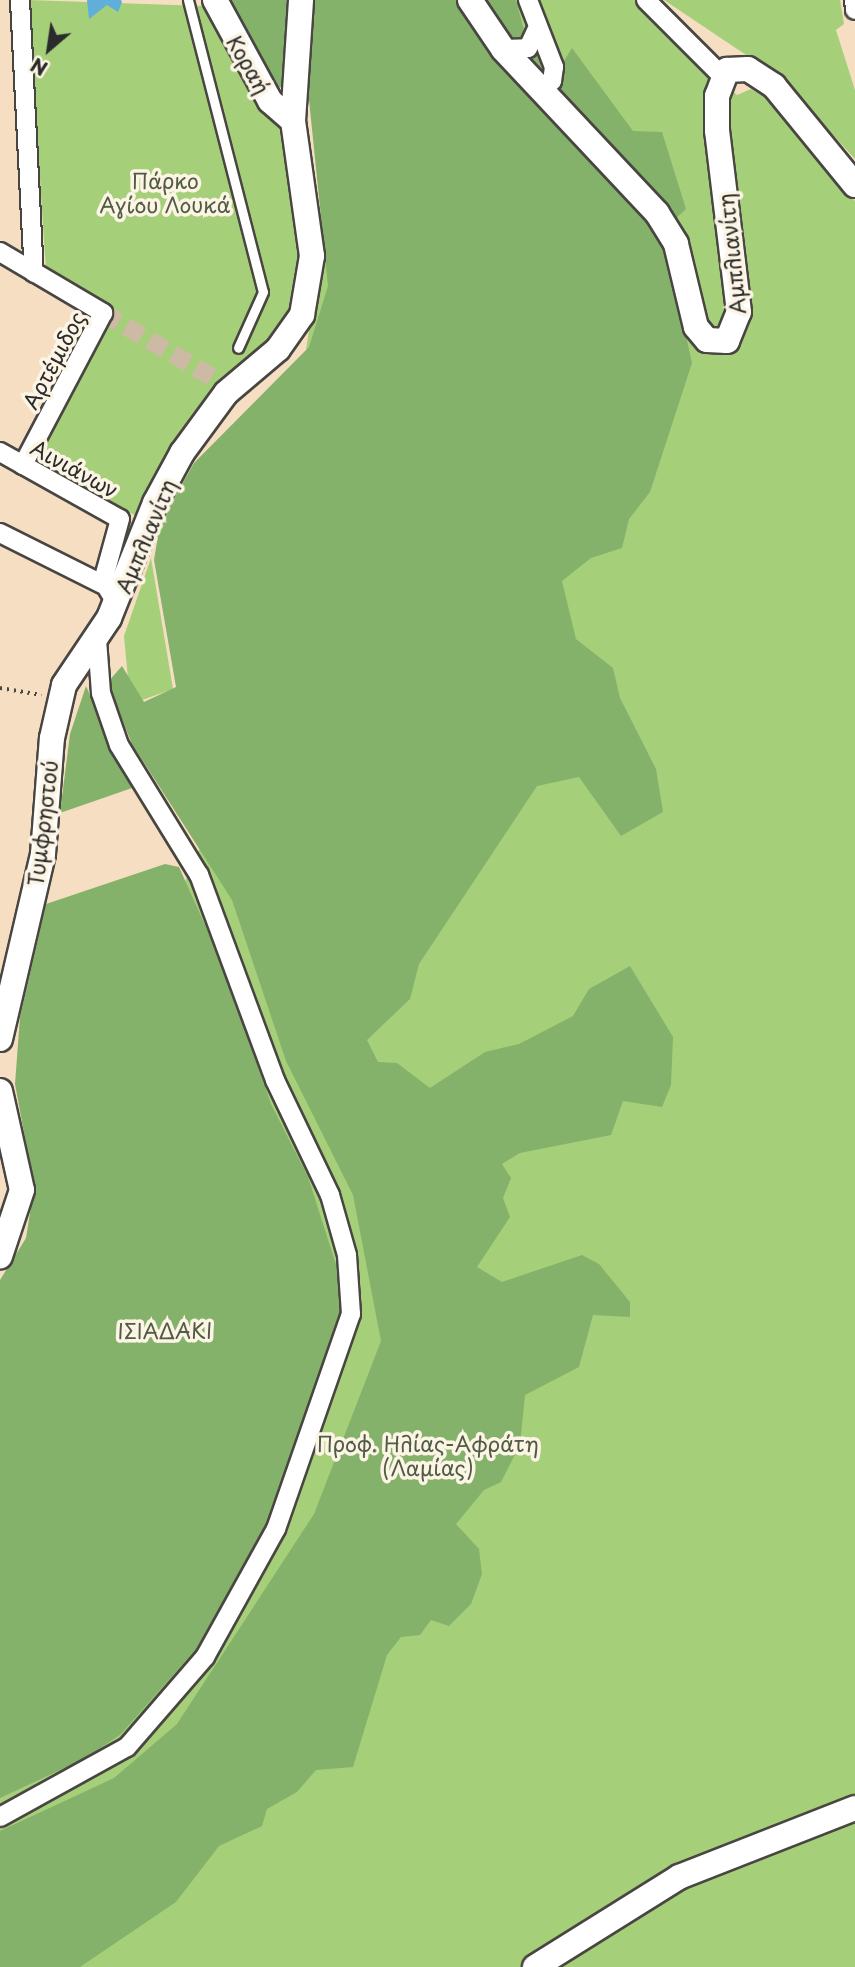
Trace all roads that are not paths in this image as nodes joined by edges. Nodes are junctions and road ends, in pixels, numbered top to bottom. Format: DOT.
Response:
graph roads {
  1 [pos="20,0"];
  2 [pos="188,0"];
  3 [pos="215,0"];
  4 [pos="301,0"];
  5 [pos="470,0"];
  6 [pos="528,0"];
  7 [pos="646,0"];
  8 [pos="854,0"];
  9 [pos="855,10"];
  10 [pos="537,31"];
  11 [pos="503,49"];
  12 [pos="722,76"];
  13 [pos="541,89"];
  14 [pos="293,121"];
  15 [pos="855,185"];
  16 [pos="0,252"];
  17 [pos="34,273"];
  18 [pos="238,348"];
  19 [pos="0,453"];
  20 [pos="23,465"];
  21 [pos="0,533"];
  22 [pos="109,602"];
  23 [pos="97,640"];
  24 [pos="0,1040"];
  25 [pos="0,1091"];
  26 [pos="0,1256"];
  27 [pos="855,1808"];
  28 [pos="0,1817"];
  29 [pos="535,1967"];
  1 -- 17 [label="street"];
  2 -- 18 [label="lane"];
  3 -- 14 [label="street, Κοραή"];
  4 -- 14 [label="street, Αμπλιανίτη"];
  5 -- 11 [label="street, Αμπλιανίτη"];
  6 -- 10 [label="street"];
  7 -- 12 [label="street"];
  8 -- 9 [label="street"];
  10 -- 11 [label="street"];
  10 -- 13 [label="street"];
  11 -- 13 [label="street, Αμπλιανίτη"];
  12 -- 13 [label="street, Αμπλιανίτη"];
  12 -- 15 [label="street"];
  14 -- 22 [label="street, Αμπλιανίτη"];
  16 -- 17 [label="street"];
  17 -- 20 [label="street, Αρτέμιδος"];
  19 -- 20 [label="street, Αινιάνων"];
  20 -- 22 [label="street, Αινιάνων"];
  21 -- 22 [label="street"];
  22 -- 23 [label="street, Τυμφρηστού"];
  23 -- 24 [label="street, Τυμφρηστού"];
  23 -- 28 [label="street"];
  25 -- 26 [label="street"];
  27 -- 29 [label="street"];
}
